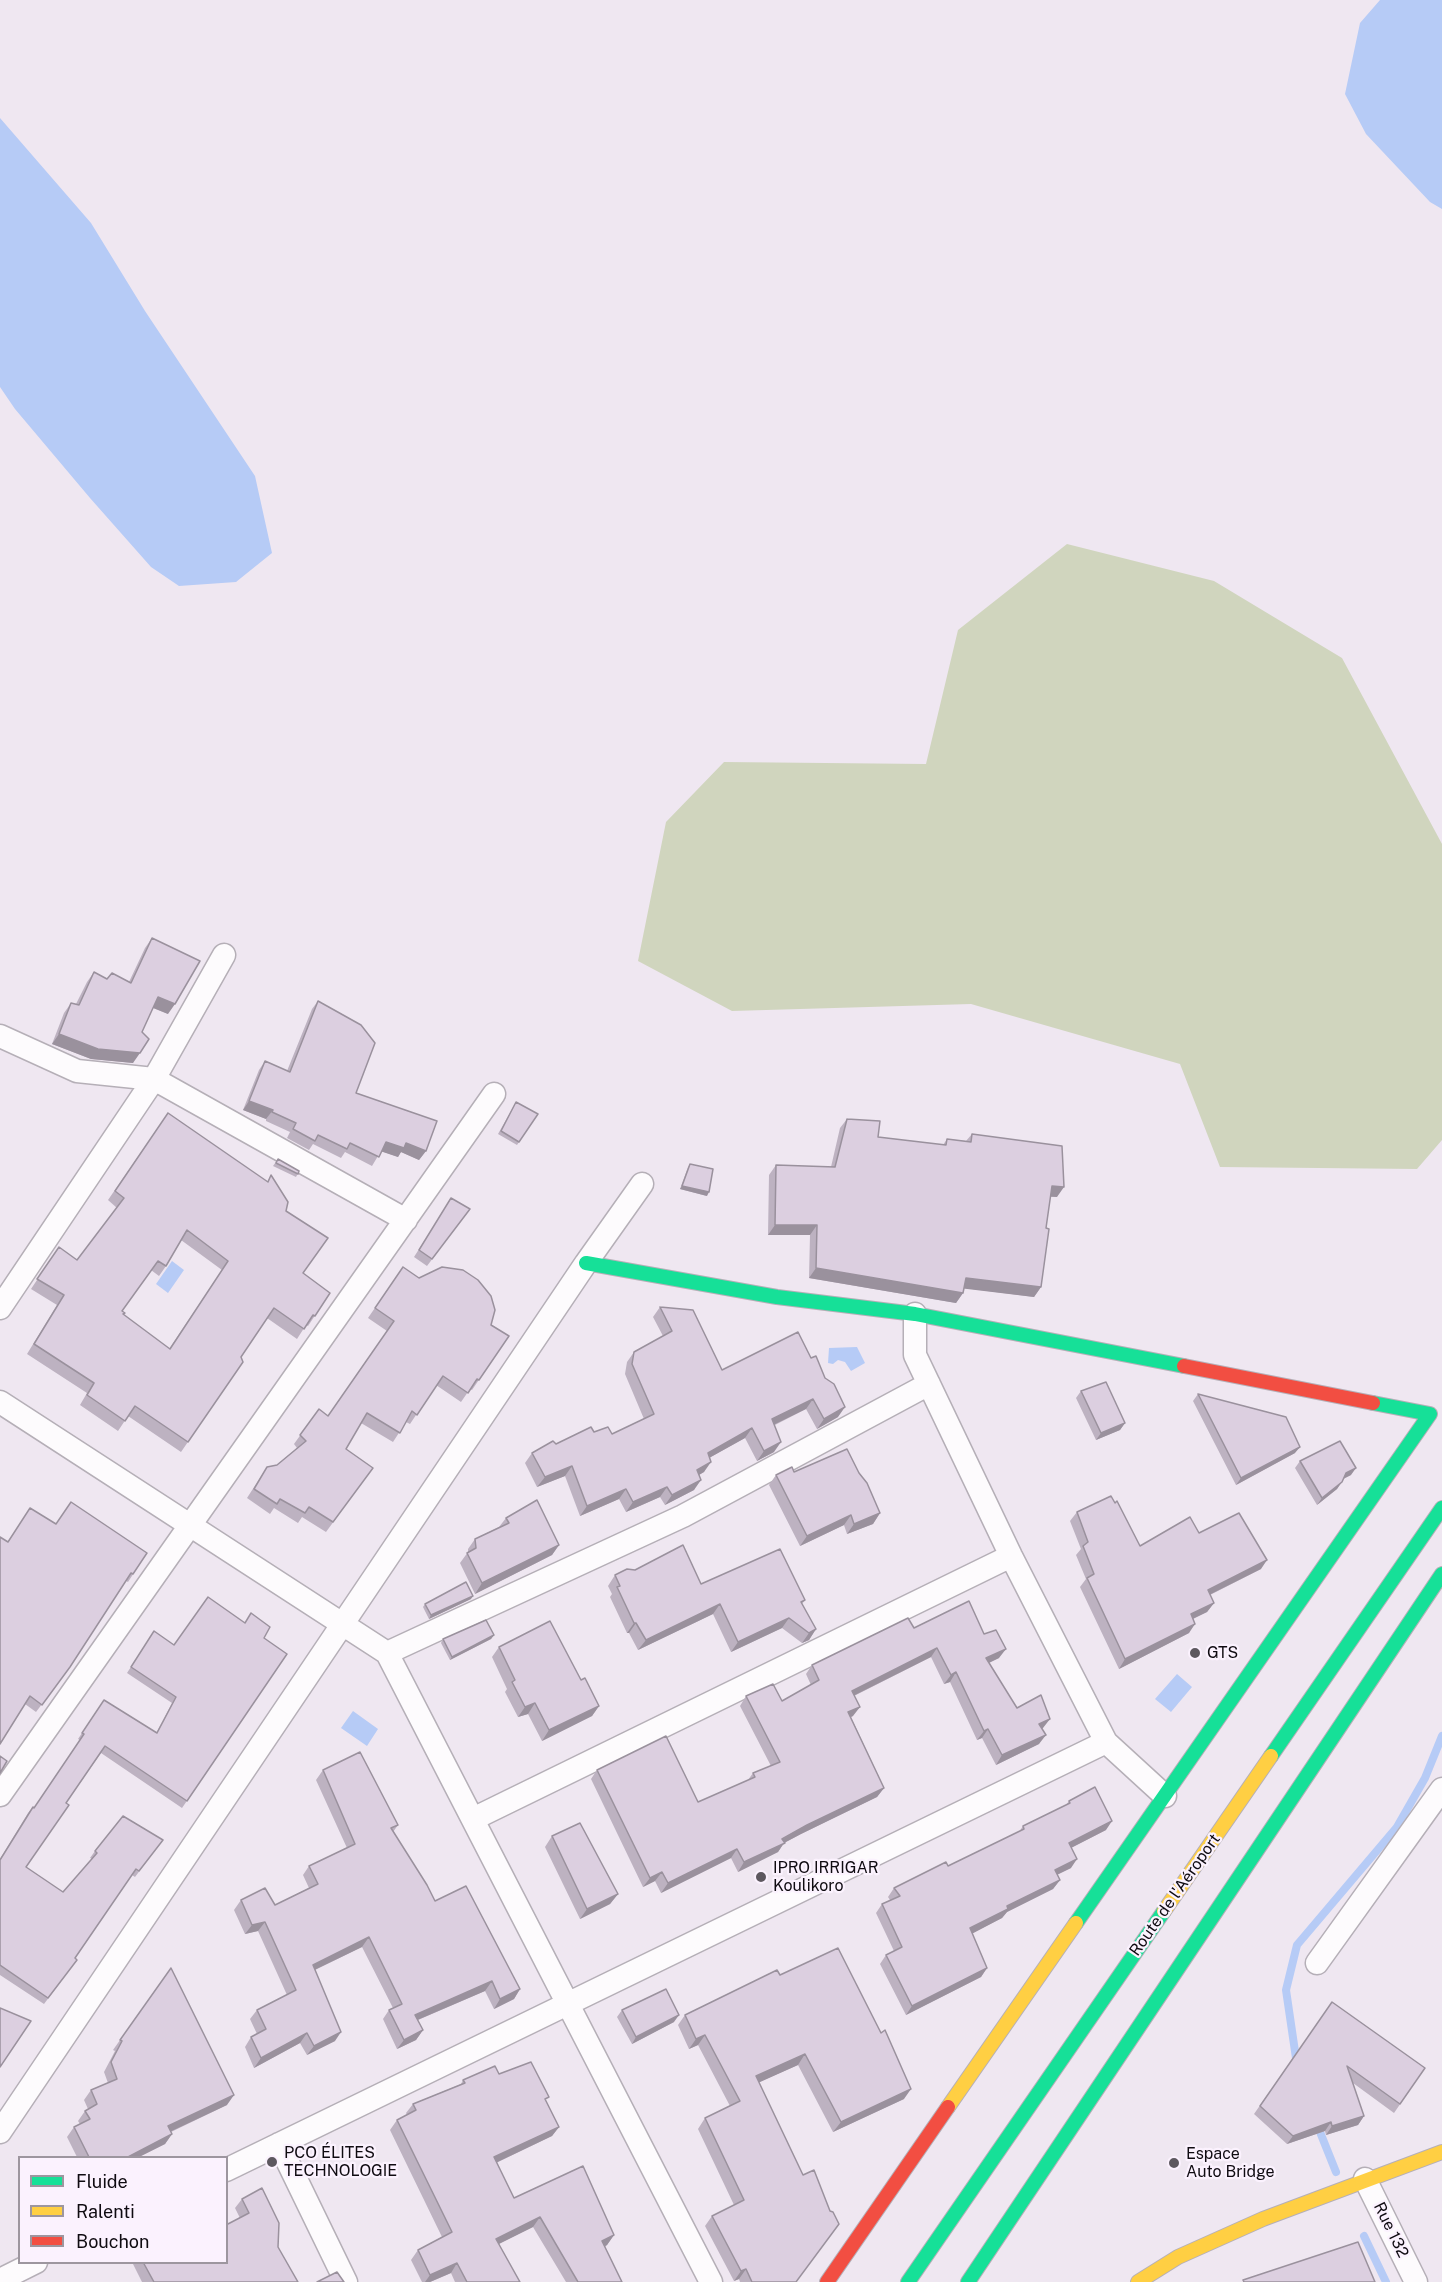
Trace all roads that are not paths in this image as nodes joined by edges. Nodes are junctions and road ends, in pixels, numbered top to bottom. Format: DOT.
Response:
graph roads {
  1 [pos="224,955"];
  2 [pos="0,1036"];
  3 [pos="154,1079"];
  4 [pos="494,1094"];
  5 [pos="642,1184"];
  6 [pos="406,1220"];
  7 [pos="586,1263"];
  8 [pos="0,1308"];
  9 [pos="915,1314"];
  10 [pos="929,1384"];
  11 [pos="0,1402"];
  12 [pos="1442,1508"];
  13 [pos="190,1525"];
  14 [pos="1011,1556"];
  15 [pos="1442,1574"];
  16 [pos="342,1624"];
  17 [pos="387,1653"];
  18 [pos="1106,1742"];
  19 [pos="1442,1789"];
  20 [pos="0,1795"];
  21 [pos="1165,1796"];
  22 [pos="473,1819"];
  23 [pos="1317,1963"];
  24 [pos="568,2004"];
  25 [pos="0,2132"];
  26 [pos="279,2144"];
  27 [pos="1442,2151"];
  28 [pos="228,2169"];
  29 [pos="1365,2179"];
  30 [pos="31,2264"];
  31 [pos="4,2275"];
  32 [pos="346,2282"];
  33 [pos="711,2282"];
  34 [pos="827,2282"];
  35 [pos="908,2282"];
  36 [pos="968,2282"];
  37 [pos="1138,2282"];
  38 [pos="1416,2282"];
  1 -- 3 [label="street"];
  2 -- 3 [label="street"];
  3 -- 6 [label="street"];
  3 -- 8 [label="street"];
  4 -- 6 [label="street"];
  5 -- 7 [label="street"];
  6 -- 13 [label="street"];
  7 -- 9 [label="main road"];
  7 -- 16 [label="street"];
  9 -- 10 [label="street"];
  9 -- 21 [label="main road"];
  10 -- 14 [label="street"];
  10 -- 17 [label="street"];
  11 -- 13 [label="street"];
  12 -- 35 [label="main road, Route de l'Aéroport"];
  13 -- 16 [label="street"];
  13 -- 20 [label="street"];
  14 -- 18 [label="street"];
  14 -- 22 [label="street"];
  15 -- 36 [label="main road"];
  16 -- 17 [label="street"];
  16 -- 25 [label="street"];
  17 -- 22 [label="street"];
  18 -- 21 [label="street"];
  18 -- 24 [label="street"];
  19 -- 23 [label="street"];
  21 -- 34 [label="main road"];
  22 -- 24 [label="street"];
  24 -- 26 [label="street"];
  24 -- 33 [label="street"];
  26 -- 28 [label="street"];
  26 -- 32 [label="street"];
  27 -- 29 [label="main road"];
  29 -- 37 [label="main road"];
  29 -- 38 [label="street, Rue 132"];
  30 -- 31 [label="street"];
}
